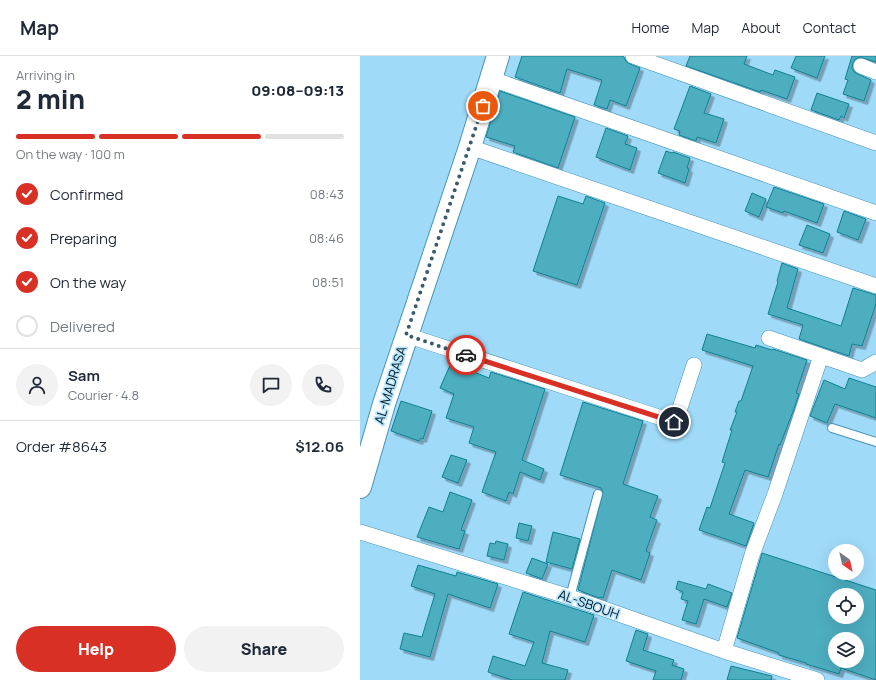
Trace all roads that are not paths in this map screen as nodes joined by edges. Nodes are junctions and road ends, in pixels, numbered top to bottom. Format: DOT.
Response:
graph roads {
  1 [pos="498,56"];
  2 [pos="633,56"];
  3 [pos="862,66"];
  4 [pos="876,72"];
  5 [pos="492,79"];
  6 [pos="876,143"];
  7 [pos="470,147"];
  8 [pos="876,213"];
  9 [pos="876,286"];
  10 [pos="406,335"];
  11 [pos="769,338"];
  12 [pos="821,356"];
  13 [pos="876,362"];
  14 [pos="694,365"];
  15 [pos="832,428"];
  16 [pos="876,442"];
  17 [pos="360,488"];
  18 [pos="598,494"];
  19 [pos="360,532"];
  20 [pos="570,597"];
  21 [pos="724,651"];
  22 [pos="817,680"];
  1 -- 5 [label="street, AL-MADRASA"];
  2 -- 6 [label="street"];
  3 -- 4 [label="street"];
  5 -- 7 [label="street, AL-MADRASA"];
  5 -- 8 [label="street"];
  7 -- 9 [label="street"];
  7 -- 10 [label="street, AL-MADRASA"];
  10 -- 14 [label="street"];
  10 -- 17 [label="street, AL-MADRASA"];
  11 -- 12 [label="street"];
  12 -- 13 [label="street"];
  12 -- 21 [label="street"];
  15 -- 16 [label="lane"];
  18 -- 20 [label="lane"];
  19 -- 20 [label="street, AL-SBOUH"];
  20 -- 21 [label="street, AL-SBOUH"];
  21 -- 22 [label="street, AL-SBOUH"];
}
